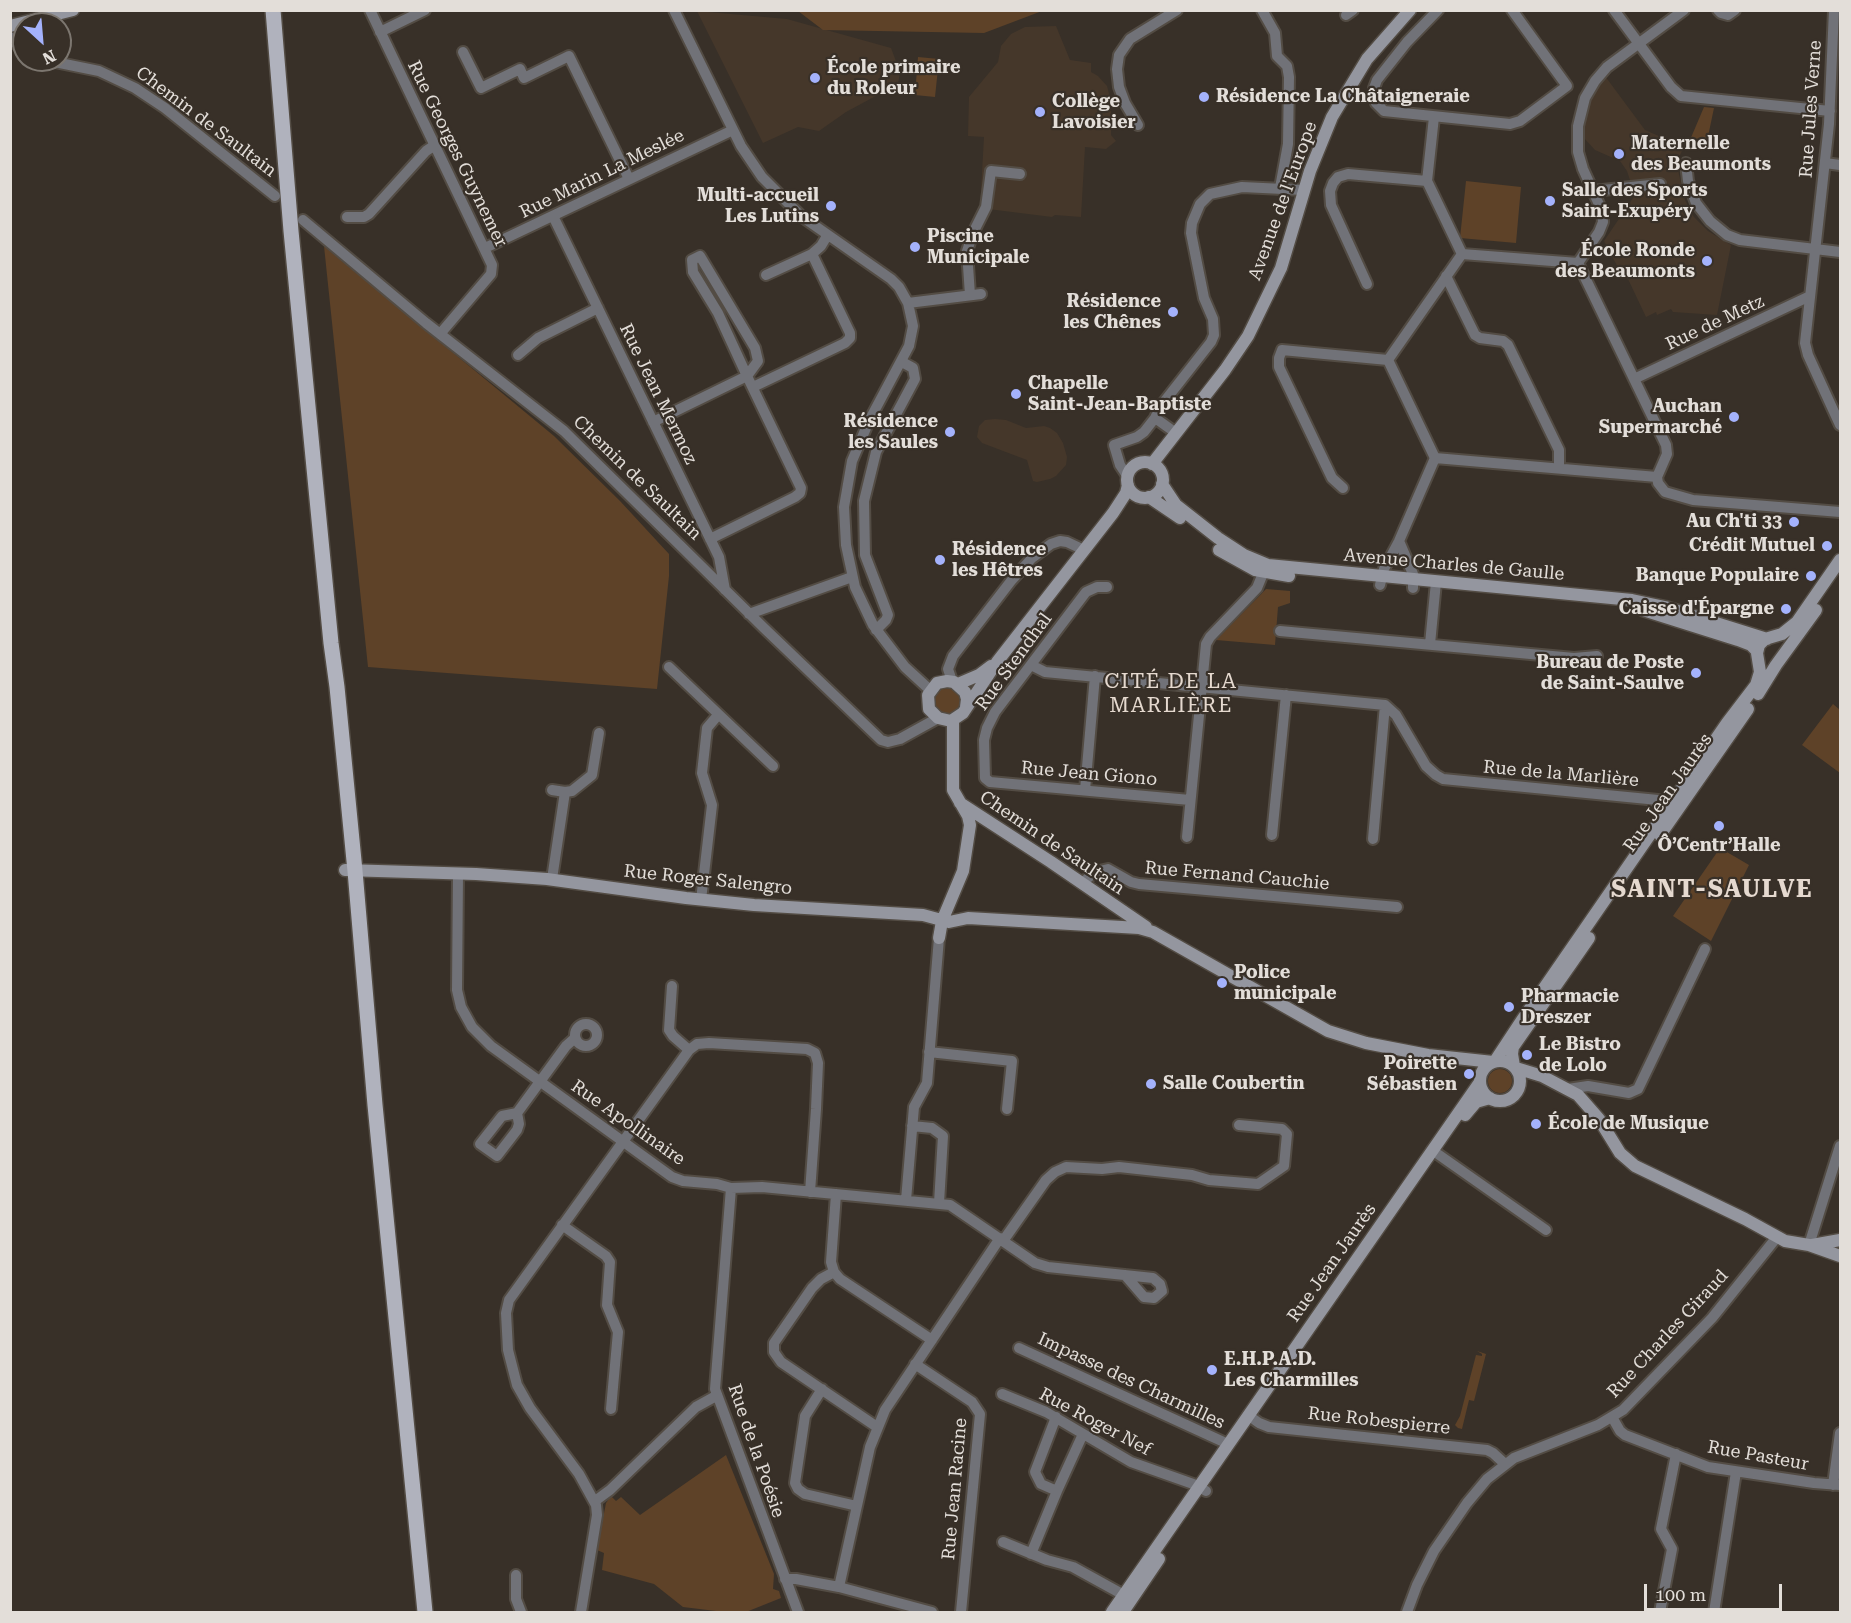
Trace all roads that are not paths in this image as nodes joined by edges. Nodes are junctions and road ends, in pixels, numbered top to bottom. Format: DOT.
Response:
graph roads {
  1 [pos="73,10"];
  2 [pos="264,10"];
  3 [pos="273,10"];
  4 [pos="370,10"];
  5 [pos="425,10"];
  6 [pos="674,10"];
  7 [pos="1177,10"];
  8 [pos="1262,10"];
  9 [pos="1410,10"];
  10 [pos="1438,10"];
  11 [pos="1512,10"];
  12 [pos="1614,10"];
  13 [pos="1684,10"];
  14 [pos="1718,10"];
  15 [pos="1735,10"];
  16 [pos="1834,11"];
  17 [pos="10,26"];
  18 [pos="380,32"];
  19 [pos="1639,44"];
  20 [pos="463,52"];
  21 [pos="72,66"];
  22 [pos="1567,86"];
  23 [pos="1588,92"];
  24 [pos="1830,111"];
  25 [pos="1434,117"];
  26 [pos="1138,125"];
  27 [pos="733,130"];
  28 [pos="435,145"];
  29 [pos="1686,163"];
  30 [pos="1825,163"];
  31 [pos="1840,165"];
  32 [pos="1020,174"];
  33 [pos="629,179"];
  34 [pos="286,181"];
  35 [pos="1427,181"];
  36 [pos="1660,184"];
  37 [pos="1280,188"];
  38 [pos="1304,189"];
  39 [pos="1593,190"];
  40 [pos="275,196"];
  41 [pos="553,216"];
  42 [pos="347,217"];
  43 [pos="303,220"];
  44 [pos="827,236"];
  45 [pos="485,248"];
  46 [pos="1815,249"];
  47 [pos="1840,252"];
  48 [pos="812,254"];
  49 [pos="1462,254"];
  50 [pos="1578,263"];
  51 [pos="766,275"];
  52 [pos="1446,276"];
  53 [pos="1367,284"];
  54 [pos="1810,296"];
  55 [pos="908,303"];
  56 [pos="598,308"];
  57 [pos="440,334"];
  58 [pos="518,355"];
  59 [pos="1388,360"];
  60 [pos="902,362"];
  61 [pos="747,376"];
  62 [pos="1634,379"];
  63 [pos="753,387"];
  64 [pos="1155,418"];
  65 [pos="653,422"];
  66 [pos="1840,425"];
  67 [pos="1176,433"];
  68 [pos="1435,458"];
  69 [pos="1152,464"];
  70 [pos="1559,468"];
  71 [pos="1657,477"];
  72 [pos="1128,481"];
  73 [pos="1162,484"];
  74 [pos="1343,488"];
  75 [pos="846,489"];
  76 [pos="866,492"];
  77 [pos="1146,497"];
  78 [pos="1840,504"];
  79 [pos="1824,510"];
  80 [pos="1840,512"];
  81 [pos="1113,513"];
  82 [pos="710,539"];
  83 [pos="1399,541"];
  84 [pos="1084,550"];
  85 [pos="1840,560"];
  86 [pos="1265,568"];
  87 [pos="1840,574"];
  88 [pos="852,577"];
  89 [pos="1380,581"];
  90 [pos="1413,584"];
  91 [pos="1107,586"];
  92 [pos="1435,586"];
  93 [pos="725,590"];
  94 [pos="749,614"];
  95 [pos="876,630"];
  96 [pos="1280,632"];
  97 [pos="1769,639"];
  98 [pos="1430,644"];
  99 [pos="1759,655"];
  100 [pos="1597,656"];
  101 [pos="1781,658"];
  102 [pos="997,662"];
  103 [pos="1031,664"];
  104 [pos="669,667"];
  105 [pos="1095,676"];
  106 [pos="955,683"];
  107 [pos="1201,687"];
  108 [pos="930,690"];
  109 [pos="1286,695"];
  110 [pos="1385,705"];
  111 [pos="966,707"];
  112 [pos="718,714"];
  113 [pos="938,718"];
  114 [pos="953,720"];
  115 [pos="599,733"];
  116 [pos="773,766"];
  117 [pos="986,780"];
  118 [pos="552,790"];
  119 [pos="1085,790"];
  120 [pos="566,792"];
  121 [pos="1190,800"];
  122 [pos="960,802"];
  123 [pos="1675,807"];
  124 [pos="985,819"];
  125 [pos="970,825"];
  126 [pos="1272,835"];
  127 [pos="1187,837"];
  128 [pos="1373,839"];
  129 [pos="350,871"];
  130 [pos="458,874"];
  131 [pos="552,879"];
  132 [pos="1082,883"];
  133 [pos="955,892"];
  134 [pos="701,900"];
  135 [pos="1396,907"];
  136 [pos="1120,911"];
  137 [pos="963,919"];
  138 [pos="942,921"];
  139 [pos="1113,926"];
  140 [pos="1154,932"];
  141 [pos="939,938"];
  142 [pos="1705,949"];
  143 [pos="672,986"];
  144 [pos="575,1038"];
  145 [pos="689,1050"];
  146 [pos="930,1052"];
  147 [pos="1464,1060"];
  148 [pos="1494,1062"];
  149 [pos="1515,1067"];
  150 [pos="1480,1079"];
  151 [pos="1552,1080"];
  152 [pos="541,1081"];
  153 [pos="1519,1089"];
  154 [pos="1568,1089"];
  155 [pos="1490,1098"];
  156 [pos="1007,1109"];
  157 [pos="517,1113"];
  158 [pos="1239,1125"];
  159 [pos="912,1126"];
  160 [pos="622,1142"];
  161 [pos="1840,1146"];
  162 [pos="1435,1152"];
  163 [pos="731,1188"];
  164 [pos="810,1192"];
  165 [pos="836,1194"];
  166 [pos="906,1200"];
  167 [pos="939,1203"];
  168 [pos="562,1225"];
  169 [pos="1546,1230"];
  170 [pos="1777,1237"];
  171 [pos="1840,1239"];
  172 [pos="1001,1240"];
  173 [pos="1809,1245"];
  174 [pos="1840,1256"];
  175 [pos="834,1272"];
  176 [pos="1125,1275"];
  177 [pos="932,1340"];
  178 [pos="1019,1348"];
  179 [pos="915,1364"];
  180 [pos="822,1389"];
  181 [pos="1002,1394"];
  182 [pos="716,1396"];
  183 [pos="611,1409"];
  184 [pos="1056,1417"];
  185 [pos="1612,1417"];
  186 [pos="1251,1418"];
  187 [pos="877,1427"];
  188 [pos="1840,1432"];
  189 [pos="1083,1434"];
  190 [pos="1228,1444"];
  191 [pos="1676,1454"];
  192 [pos="1505,1464"];
  193 [pos="1736,1472"];
  194 [pos="1837,1485"];
  195 [pos="1202,1489"];
  196 [pos="1057,1491"];
  197 [pos="595,1501"];
  198 [pos="857,1506"];
  199 [pos="1003,1542"];
  200 [pos="1031,1554"];
  201 [pos="516,1575"];
  202 [pos="785,1579"];
  203 [pos="839,1587"];
  204 [pos="1128,1597"];
  205 [pos="425,1612"];
  206 [pos="521,1612"];
  207 [pos="581,1612"];
  208 [pos="798,1612"];
  209 [pos="932,1612"];
  210 [pos="961,1612"];
  211 [pos="1112,1612"];
  212 [pos="1122,1612"];
  213 [pos="1407,1612"];
  214 [pos="1660,1612"];
  215 [pos="1714,1612"];
  1 -- 17 [label="street"];
  2 -- 34 [label="main road"];
  3 -- 34 [label="main road"];
  4 -- 18 [label="street, Rue Georges Guynemer"];
  5 -- 18 [label="street"];
  6 -- 27 [label="street"];
  7 -- 26 [label="street"];
  8 -- 37 [label="street"];
  9 -- 38 [label="street, Avenue de l'Europe"];
  10 -- 25 [label="street"];
  11 -- 22 [label="street"];
  12 -- 19 [label="street"];
  13 -- 19 [label="street"];
  14 -- 15 [label="street"];
  16 -- 24 [label="street, Rue Jules Verne"];
  18 -- 28 [label="street, Rue Georges Guynemer"];
  19 -- 23 [label="street"];
  19 -- 24 [label="street"];
  20 -- 33 [label="street"];
  21 -- 40 [label="street, Chemin de Saultain"];
  22 -- 23 [label="street"];
  22 -- 25 [label="street"];
  23 -- 39 [label="street"];
  24 -- 30 [label="street, Rue Jules Verne"];
  25 -- 35 [label="street"];
  27 -- 33 [label="street, Rue Marin La Meslée"];
  27 -- 44 [label="street"];
  28 -- 42 [label="street"];
  28 -- 45 [label="street, Rue Georges Guynemer"];
  29 -- 46 [label="street"];
  30 -- 31 [label="street"];
  30 -- 46 [label="street, Rue Jules Verne"];
  32 -- 55 [label="street"];
  33 -- 41 [label="street, Rue Marin La Meslée"];
  34 -- 129 [label="main road"];
  35 -- 49 [label="street"];
  35 -- 53 [label="street"];
  36 -- 39 [label="street"];
  37 -- 38 [label="street"];
  37 -- 64 [label="street"];
  38 -- 67 [label="street, Avenue de l'Europe"];
  39 -- 50 [label="street"];
  41 -- 45 [label="street, Rue Marin La Meslée"];
  41 -- 56 [label="street, Rue Jean Mermoz"];
  43 -- 57 [label="street, Chemin de Saultain"];
  44 -- 48 [label="street"];
  44 -- 55 [label="street"];
  45 -- 57 [label="street, Rue Georges Guynemer"];
  46 -- 47 [label="street"];
  46 -- 54 [label="street, Rue Jules Verne"];
  48 -- 51 [label="street"];
  48 -- 63 [label="street"];
  49 -- 50 [label="street"];
  49 -- 52 [label="street"];
  50 -- 62 [label="street"];
  52 -- 59 [label="street"];
  52 -- 70 [label="street"];
  54 -- 62 [label="street, Rue de Metz"];
  54 -- 66 [label="street, Rue Jules Verne"];
  55 -- 60 [label="street"];
  56 -- 58 [label="street"];
  56 -- 65 [label="street, Rue Jean Mermoz"];
  57 -- 93 [label="street, Chemin de Saultain"];
  59 -- 68 [label="street"];
  59 -- 74 [label="street"];
  60 -- 75 [label="street"];
  60 -- 76 [label="street"];
  61 -- 61 [label="street"];
  61 -- 63 [label="street"];
  61 -- 65 [label="street"];
  62 -- 71 [label="street"];
  63 -- 82 [label="street"];
  64 -- 67 [label="street"];
  64 -- 72 [label="street"];
  65 -- 82 [label="street, Rue Jean Mermoz"];
  67 -- 69 [label="street, Avenue de l'Europe"];
  68 -- 70 [label="street"];
  68 -- 83 [label="street"];
  69 -- 72 [label="street"];
  69 -- 73 [label="street"];
  70 -- 71 [label="street"];
  71 -- 79 [label="street"];
  72 -- 77 [label="street"];
  72 -- 81 [label="street"];
  73 -- 77 [label="street"];
  73 -- 86 [label="street, Avenue Charles de Gaulle"];
  75 -- 76 [label="street"];
  75 -- 88 [label="street"];
  76 -- 95 [label="street"];
  77 -- 81 [label="street"];
  77 -- 86 [label="street, Avenue Charles de Gaulle"];
  78 -- 79 [label="street"];
  79 -- 80 [label="street"];
  81 -- 84 [label="street"];
  82 -- 93 [label="street, Rue Jean Mermoz"];
  83 -- 89 [label="street"];
  83 -- 90 [label="street"];
  84 -- 102 [label="street"];
  84 -- 106 [label="street"];
  85 -- 97 [label="street"];
  86 -- 89 [label="street, Avenue Charles de Gaulle"];
  86 -- 107 [label="street"];
  87 -- 101 [label="street, Rue Jean Jaurès"];
  88 -- 94 [label="street"];
  88 -- 95 [label="street"];
  89 -- 90 [label="street, Avenue Charles de Gaulle"];
  90 -- 92 [label="street, Avenue Charles de Gaulle"];
  91 -- 103 [label="street, Rue Stendhal"];
  92 -- 97 [label="street, Avenue Charles de Gaulle"];
  92 -- 98 [label="street"];
  92 -- 99 [label="street, Avenue Charles de Gaulle"];
  93 -- 94 [label="street, Chemin de Saultain"];
  94 -- 113 [label="street, Chemin de Saultain"];
  95 -- 108 [label="street"];
  96 -- 98 [label="street"];
  97 -- 99 [label="street"];
  97 -- 101 [label="street"];
  98 -- 100 [label="street"];
  99 -- 101 [label="street"];
  99 -- 123 [label="street, Rue Jean Jaurès"];
  101 -- 123 [label="street, Rue Jean Jaurès"];
  102 -- 106 [label="street"];
  102 -- 111 [label="street"];
  103 -- 105 [label="street"];
  103 -- 117 [label="street, Rue Stendhal"];
  104 -- 112 [label="street"];
  105 -- 107 [label="street"];
  105 -- 119 [label="street"];
  106 -- 108 [label="street"];
  106 -- 111 [label="street"];
  107 -- 109 [label="street"];
  107 -- 121 [label="street"];
  108 -- 113 [label="street"];
  109 -- 110 [label="street"];
  109 -- 126 [label="street"];
  110 -- 123 [label="street, Rue de la Marlière"];
  110 -- 128 [label="street"];
  111 -- 114 [label="street"];
  112 -- 116 [label="street"];
  112 -- 134 [label="street"];
  113 -- 114 [label="street"];
  114 -- 122 [label="street, Chemin de Saultain"];
  115 -- 120 [label="street"];
  117 -- 119 [label="street, Rue Jean Giono"];
  118 -- 120 [label="street"];
  119 -- 121 [label="street, Rue Jean Giono"];
  120 -- 131 [label="street"];
  121 -- 127 [label="street"];
  122 -- 124 [label="street, Chemin de Saultain"];
  122 -- 125 [label="street"];
  123 -- 148 [label="street, Rue Jean Jaurès"];
  123 -- 149 [label="street, Rue Jean Jaurès"];
  124 -- 125 [label="street"];
  124 -- 132 [label="street, Chemin de Saultain"];
  125 -- 133 [label="street"];
  129 -- 130 [label="street, Rue Roger Salengro"];
  129 -- 205 [label="main road"];
  130 -- 131 [label="street, Rue Roger Salengro"];
  130 -- 152 [label="street, Rue Apollinaire"];
  131 -- 134 [label="street, Rue Roger Salengro"];
  132 -- 135 [label="street, Rue Fernand Cauchie"];
  132 -- 136 [label="street, Chemin de Saultain"];
  133 -- 137 [label="street"];
  133 -- 138 [label="street"];
  134 -- 138 [label="street, Rue Roger Salengro"];
  136 -- 139 [label="street, Chemin de Saultain"];
  136 -- 140 [label="street"];
  137 -- 138 [label="street, Rue Roger Salengro"];
  137 -- 139 [label="street"];
  137 -- 141 [label="street"];
  138 -- 141 [label="street"];
  139 -- 140 [label="street"];
  140 -- 147 [label="street"];
  141 -- 146 [label="street"];
  142 -- 154 [label="street"];
  143 -- 145 [label="street"];
  144 -- 152 [label="street"];
  145 -- 160 [label="street"];
  145 -- 164 [label="street"];
  146 -- 156 [label="street"];
  146 -- 159 [label="street"];
  147 -- 148 [label="street"];
  147 -- 150 [label="street"];
  148 -- 149 [label="street"];
  148 -- 150 [label="street"];
  149 -- 151 [label="street"];
  149 -- 153 [label="street"];
  150 -- 155 [label="street"];
  150 -- 162 [label="street, Rue Jean Jaurès"];
  151 -- 153 [label="street"];
  151 -- 154 [label="street"];
  152 -- 157 [label="street"];
  152 -- 160 [label="street, Rue Apollinaire"];
  153 -- 155 [label="street"];
  154 -- 170 [label="street"];
  155 -- 162 [label="street, Rue Jean Jaurès"];
  158 -- 172 [label="street"];
  159 -- 166 [label="street"];
  159 -- 167 [label="street"];
  160 -- 163 [label="street, Rue Apollinaire"];
  160 -- 168 [label="street"];
  161 -- 173 [label="street"];
  162 -- 169 [label="street"];
  162 -- 186 [label="street, Rue Jean Jaurès"];
  163 -- 164 [label="street, Rue Apollinaire"];
  163 -- 182 [label="street, Rue de la Poésie"];
  164 -- 165 [label="street, Rue Apollinaire"];
  165 -- 166 [label="street, Rue Apollinaire"];
  165 -- 175 [label="street"];
  166 -- 167 [label="street, Rue Apollinaire"];
  167 -- 172 [label="street, Rue Apollinaire"];
  168 -- 183 [label="street"];
  168 -- 197 [label="street"];
  170 -- 173 [label="street"];
  170 -- 185 [label="street, Rue Charles Giraud"];
  171 -- 173 [label="street"];
  172 -- 176 [label="street, Rue Apollinaire"];
  172 -- 177 [label="street"];
  173 -- 174 [label="street"];
  175 -- 177 [label="street"];
  175 -- 180 [label="street"];
  177 -- 179 [label="street"];
  178 -- 190 [label="street, Impasse des Charmilles"];
  179 -- 187 [label="street"];
  179 -- 210 [label="street, Rue Jean Racine"];
  180 -- 187 [label="street"];
  180 -- 198 [label="street"];
  181 -- 184 [label="street, Rue Roger Nef"];
  182 -- 197 [label="street"];
  182 -- 202 [label="street, Rue de la Poésie"];
  184 -- 189 [label="street, Rue Roger Nef"];
  184 -- 196 [label="street"];
  185 -- 191 [label="street, Rue Pasteur"];
  185 -- 192 [label="street, Rue Charles Giraud"];
  186 -- 190 [label="street, Rue Jean Jaurès"];
  186 -- 192 [label="street, Rue Robespierre"];
  186 -- 195 [label="street, Rue Jean Jaurès"];
  187 -- 198 [label="street"];
  188 -- 194 [label="street"];
  189 -- 195 [label="street, Rue Roger Nef"];
  189 -- 196 [label="street"];
  190 -- 195 [label="street, Rue Jean Jaurès"];
  191 -- 193 [label="street, Rue Pasteur"];
  191 -- 214 [label="street"];
  192 -- 213 [label="street, Rue Charles Giraud"];
  193 -- 194 [label="street, Rue Pasteur"];
  193 -- 215 [label="street"];
  195 -- 204 [label="street, Rue Jean Jaurès"];
  196 -- 200 [label="street"];
  197 -- 207 [label="street"];
  198 -- 203 [label="street"];
  199 -- 200 [label="street"];
  200 -- 204 [label="street"];
  201 -- 206 [label="street"];
  202 -- 203 [label="street"];
  202 -- 208 [label="street, Rue de la Poésie"];
  203 -- 209 [label="street"];
  204 -- 211 [label="street, Rue Jean Jaurès"];
  204 -- 212 [label="street, Rue Jean Jaurès"];
}
